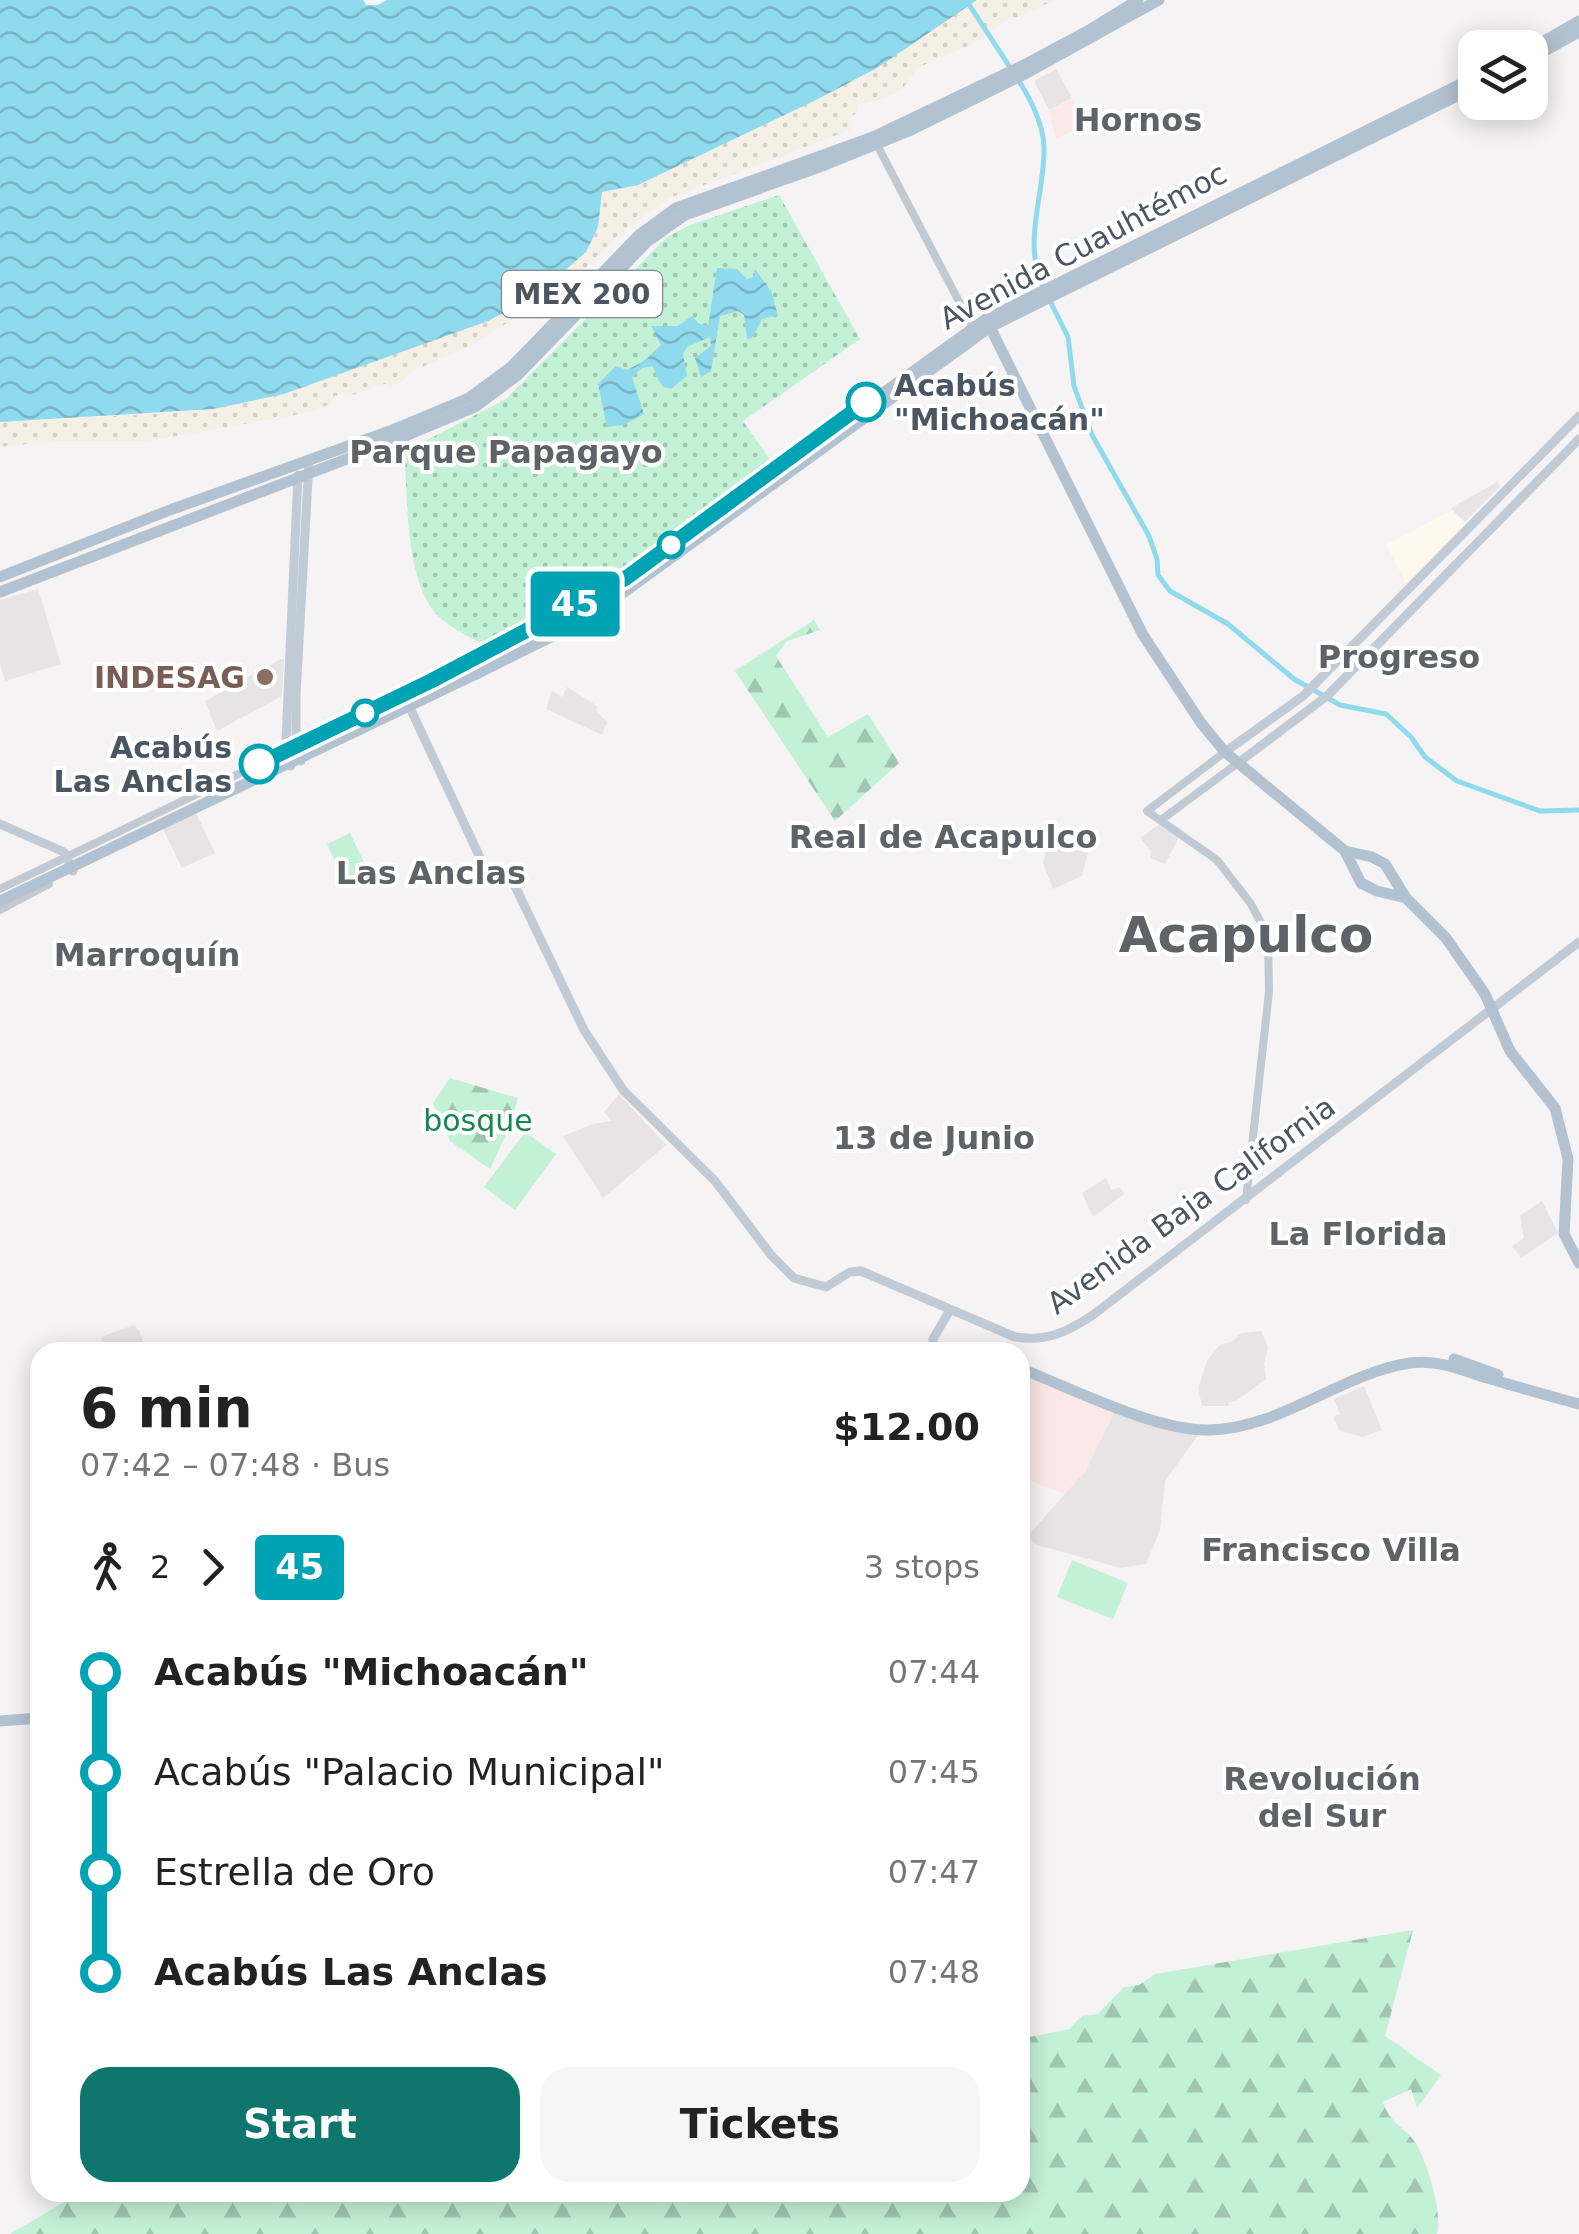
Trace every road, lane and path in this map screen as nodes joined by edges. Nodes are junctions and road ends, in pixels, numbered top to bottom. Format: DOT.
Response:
graph roads {
  1 [pos="1138,0"];
  2 [pos="1159,0"];
  3 [pos="1579,21"];
  4 [pos="1579,32"];
  5 [pos="1548,39"];
  6 [pos="1548,49"];
  7 [pos="1023,70"];
  8 [pos="1458,86"];
  9 [pos="1458,95"];
  10 [pos="875,141"];
  11 [pos="1047,293"];
  12 [pos="988,323"];
  13 [pos="975,332"];
  14 [pos="1579,416"];
  15 [pos="1579,439"];
  16 [pos="303,469"];
  17 [pos="0,577"];
  18 [pos="626,578"];
  19 [pos="0,592"];
  20 [pos="609,603"];
  21 [pos="475,671"];
  22 [pos="1317,682"];
  23 [pos="1330,694"];
  24 [pos="1301,698"];
  25 [pos="1313,709"];
  26 [pos="411,710"];
  27 [pos="293,748"];
  28 [pos="1225,752"];
  29 [pos="1238,763"];
  30 [pos="296,764"];
  31 [pos="1161,820"];
  32 [pos="0,824"];
  33 [pos="68,856"];
  34 [pos="1352,857"];
  35 [pos="73,871"];
  36 [pos="1394,890"];
  37 [pos="0,895"];
  38 [pos="0,910"];
  39 [pos="1579,942"];
  40 [pos="1492,1009"];
  41 [pos="1246,1200"];
  42 [pos="1579,1263"];
  43 [pos="950,1310"];
  44 [pos="935,1342"];
  45 [pos="1030,1369"];
  46 [pos="1579,1401"];
  47 [pos="30,1716"];
  48 [pos="0,1717"];
  1 -- 7 [label="main road, MEX 200"];
  2 -- 7 [label="main road, MEX 200"];
  3 -- 5 [label="main road"];
  4 -- 6 [label="main road"];
  7 -- 10 [label="main road, MEX 200"];
  8 -- 11 [label="main road, Avenida Cuauhtémoc"];
  9 -- 11 [label="main road, Avenida Cuauhtémoc"];
  10 -- 13 [label="street"];
  10 -- 16 [label="main road, MEX 200"];
  11 -- 12 [label="main road, Avenida Cuauhtémoc"];
  12 -- 13 [label="main road, Avenida Cuauhtémoc"];
  12 -- 28 [label="main road"];
  13 -- 18 [label="main road, Avenida Cuauhtémoc"];
  13 -- 20 [label="main road, Avenida Cuauhtémoc"];
  14 -- 22 [label="main road"];
  15 -- 23 [label="main road"];
  16 -- 17 [label="main road, MEX 200"];
  16 -- 19 [label="main road, MEX 200"];
  16 -- 27 [label="main road"];
  18 -- 21 [label="main road, Avenida Cuauhtémoc"];
  18 -- 27 [label="street"];
  20 -- 21 [label="main road, Avenida Cuauhtémoc"];
  20 -- 26 [label="street"];
  21 -- 37 [label="main road, Avenida Cuauhtémoc, bridge"];
  22 -- 23 [label="main road"];
  22 -- 24 [label="main road"];
  23 -- 25 [label="main road"];
  24 -- 25 [label="main road"];
  24 -- 28 [label="main road"];
  25 -- 29 [label="main road"];
  26 -- 30 [label="street"];
  26 -- 43 [label="main road, Avenida Baja California"];
  27 -- 30 [label="main road"];
  27 -- 33 [label="street"];
  28 -- 29 [label="main road"];
  28 -- 31 [label="street"];
  29 -- 31 [label="street"];
  29 -- 34 [label="main road"];
  30 -- 35 [label="street"];
  31 -- 41 [label="street"];
  32 -- 33 [label="main road"];
  33 -- 35 [label="main road"];
  33 -- 37 [label="street"];
  34 -- 36 [label="main road"];
  34 -- 36 [label="main road"];
  35 -- 38 [label="street"];
  36 -- 40 [label="main road"];
  39 -- 40 [label="main road, Avenida Baja California"];
  40 -- 41 [label="main road, Avenida Baja California"];
  40 -- 42 [label="main road"];
  41 -- 43 [label="main road, Avenida Baja California"];
  43 -- 44 [label="main road"];
  45 -- 46 [label="main road"];
  47 -- 48 [label="main road"];
}
